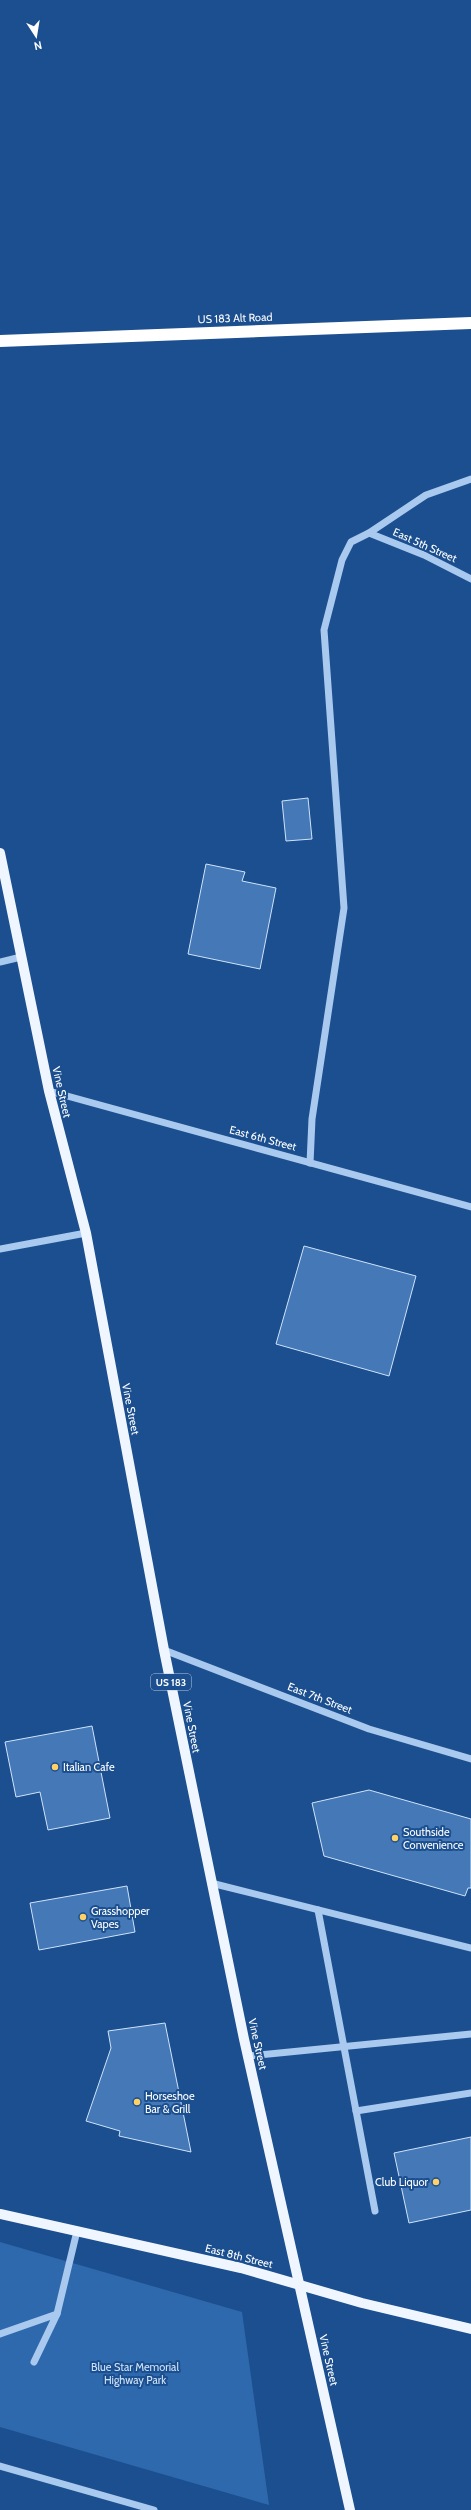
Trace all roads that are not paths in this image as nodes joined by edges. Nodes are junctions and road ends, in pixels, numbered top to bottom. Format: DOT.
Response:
graph roads {
  1 [pos="471,323"];
  2 [pos="0,341"];
  3 [pos="471,479"];
  4 [pos="369,533"];
  5 [pos="471,579"];
  6 [pos="0,853"];
  7 [pos="21,957"];
  8 [pos="0,962"];
  9 [pos="49,1091"];
  10 [pos="310,1163"];
  11 [pos="471,1207"];
  12 [pos="86,1233"];
  13 [pos="0,1249"];
  14 [pos="164,1650"];
  15 [pos="471,1759"];
  16 [pos="212,1883"];
  17 [pos="318,1910"];
  18 [pos="471,1948"];
  19 [pos="471,2034"];
  20 [pos="344,2046"];
  21 [pos="248,2056"];
  22 [pos="471,2093"];
  23 [pos="356,2111"];
  24 [pos="375,2211"];
  25 [pos="0,2214"];
  26 [pos="77,2231"];
  27 [pos="299,2284"];
  28 [pos="57,2314"];
  29 [pos="471,2329"];
  30 [pos="0,2334"];
  31 [pos="34,2362"];
  32 [pos="0,2466"];
  33 [pos="154,2510"];
  34 [pos="350,2510"];
  1 -- 2 [label="highway, US 183 Alt Road"];
  3 -- 4 [label="street"];
  4 -- 5 [label="street, East 5th Street"];
  4 -- 10 [label="street"];
  6 -- 7 [label="main road, Vine Street / US 183"];
  7 -- 8 [label="street"];
  7 -- 9 [label="main road, Vine Street / US 183"];
  9 -- 10 [label="street, East 6th Street"];
  9 -- 12 [label="main road, Vine Street / US 183"];
  10 -- 11 [label="street, East 6th Street"];
  12 -- 13 [label="street"];
  12 -- 14 [label="main road, Vine Street / US 183"];
  14 -- 15 [label="street, East 7th Street"];
  14 -- 16 [label="main road, Vine Street / US 183"];
  16 -- 17 [label="street"];
  16 -- 21 [label="main road, Vine Street / US 183"];
  17 -- 18 [label="street"];
  17 -- 20 [label="street"];
  19 -- 20 [label="street"];
  20 -- 21 [label="street"];
  20 -- 23 [label="street"];
  21 -- 27 [label="main road, Vine Street / US 183"];
  22 -- 23 [label="street"];
  23 -- 24 [label="street"];
  25 -- 26 [label="main road, East 8th Street"];
  26 -- 27 [label="main road, East 8th Street"];
  26 -- 28 [label="street"];
  27 -- 29 [label="main road, East 8th Street"];
  27 -- 34 [label="main road, Vine Street / US 183"];
  28 -- 30 [label="street"];
  28 -- 31 [label="street"];
  32 -- 33 [label="street"];
}
